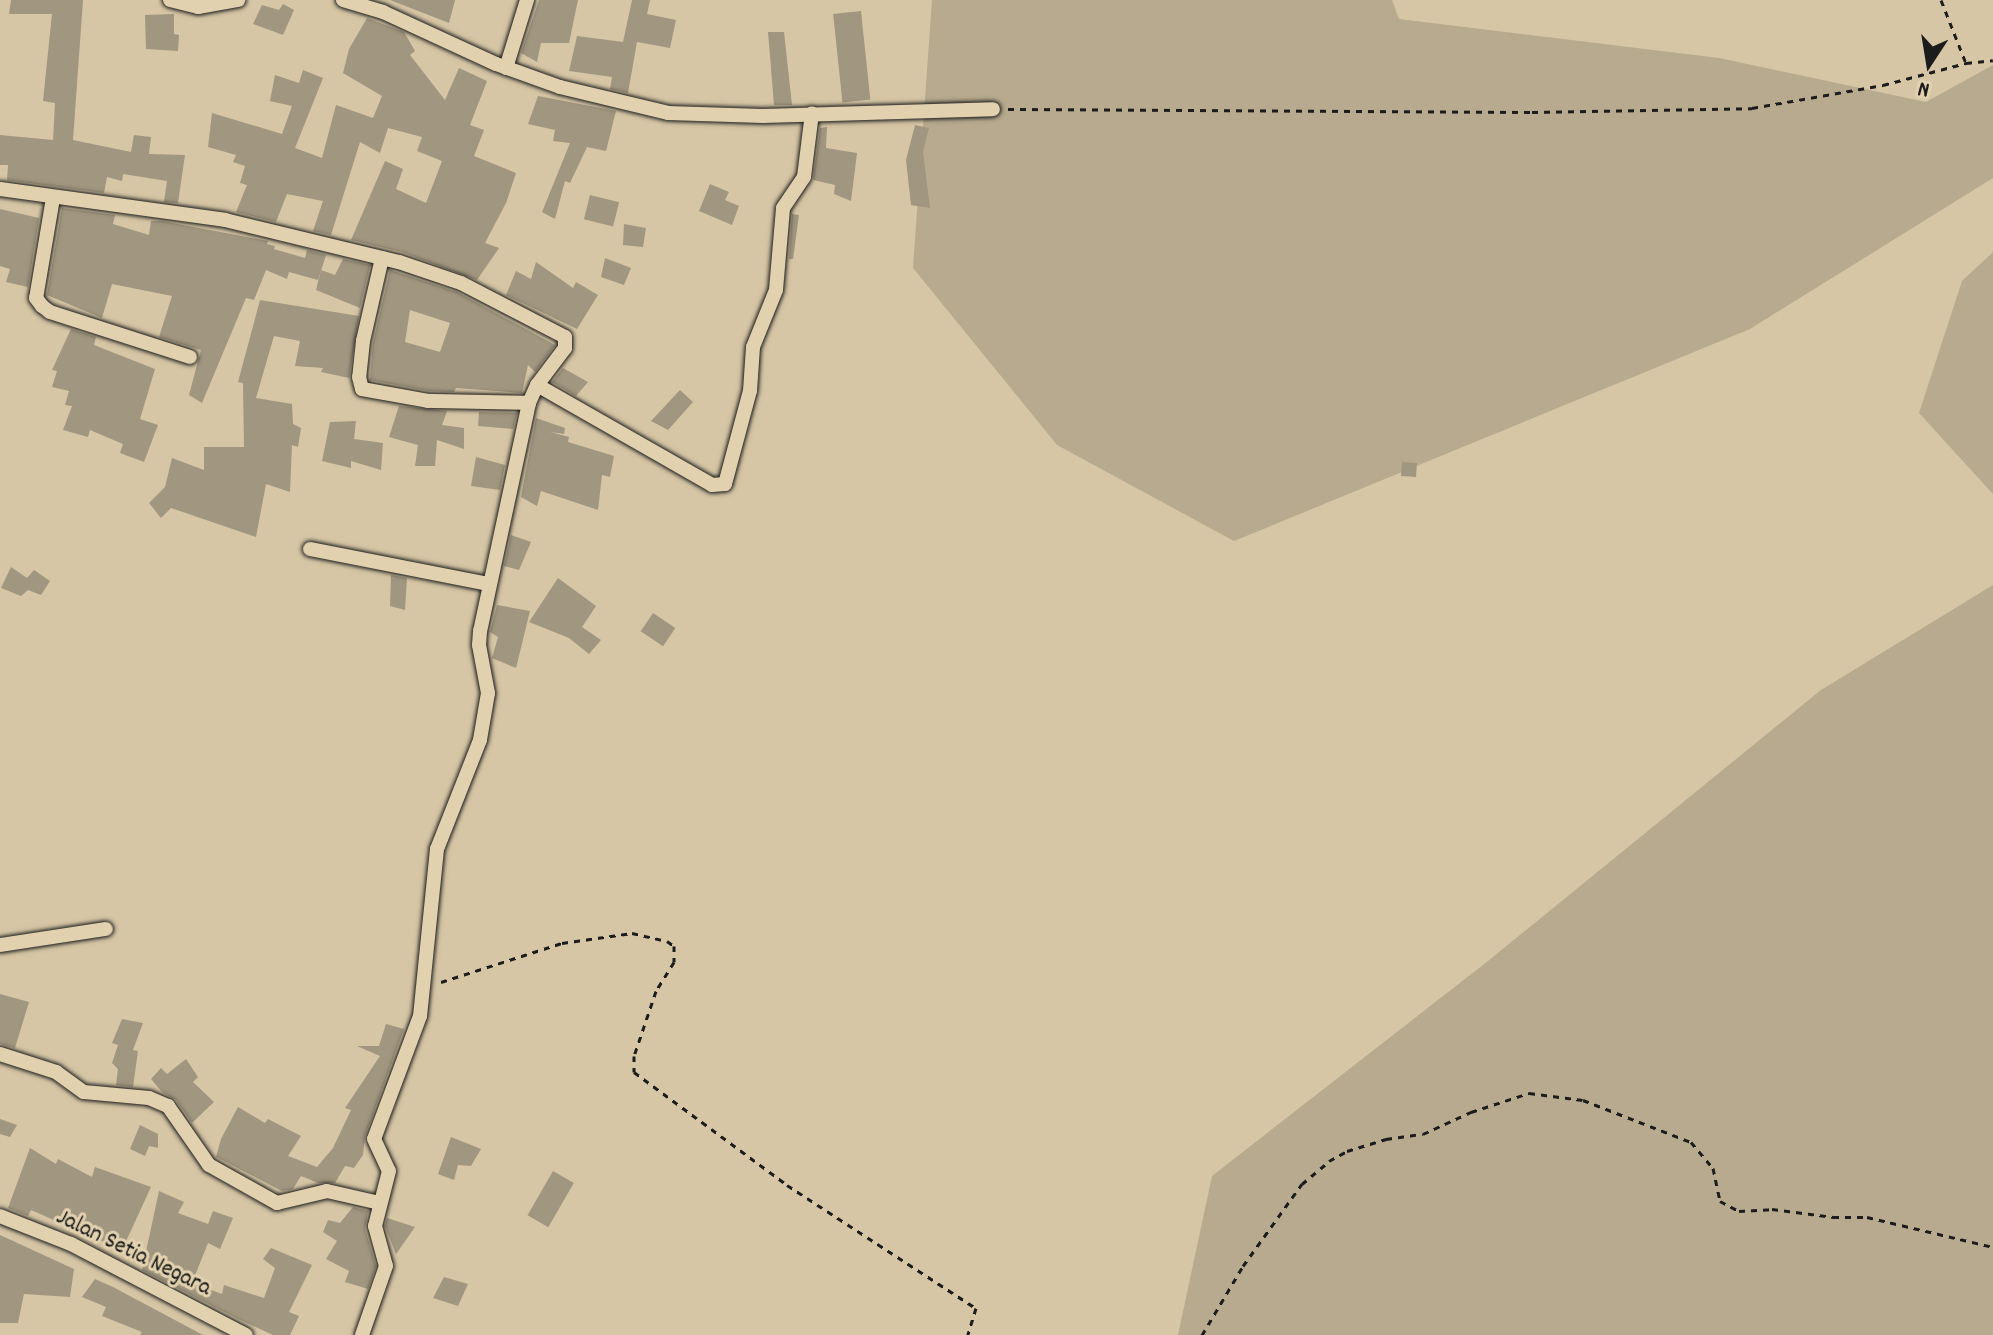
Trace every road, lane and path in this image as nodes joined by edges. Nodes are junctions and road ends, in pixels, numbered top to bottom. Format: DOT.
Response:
graph roads {
  1 [pos="170,0"];
  2 [pos="238,0"];
  3 [pos="343,0"];
  4 [pos="527,0"];
  5 [pos="1941,0"];
  6 [pos="1993,60"];
  7 [pos="1966,63"];
  8 [pos="506,68"];
  9 [pos="993,109"];
  10 [pos="812,113"];
  11 [pos="0,189"];
  12 [pos="53,198"];
  13 [pos="382,258"];
  14 [pos="190,357"];
  15 [pos="537,385"];
  16 [pos="529,403"];
  17 [pos="310,549"];
  18 [pos="489,584"];
  19 [pos="106,929"];
  20 [pos="0,945"];
  21 [pos="426,986"];
  22 [pos="0,1054"];
  23 [pos="380,1203"];
  24 [pos="0,1216"];
  25 [pos="1993,1247"];
  26 [pos="246,1335"];
  27 [pos="362,1335"];
  28 [pos="968,1335"];
  29 [pos="1202,1335"];
  1 -- 2 [label="street"];
  3 -- 8 [label="street"];
  4 -- 8 [label="street"];
  5 -- 7 [label="path"];
  6 -- 7 [label="path"];
  7 -- 9 [label="path"];
  8 -- 10 [label="street"];
  9 -- 10 [label="street"];
  10 -- 15 [label="street"];
  11 -- 12 [label="street"];
  12 -- 13 [label="street"];
  12 -- 14 [label="street"];
  13 -- 15 [label="street"];
  13 -- 16 [label="street"];
  15 -- 16 [label="street"];
  16 -- 18 [label="street"];
  17 -- 18 [label="street"];
  18 -- 21 [label="street"];
  19 -- 20 [label="street"];
  21 -- 23 [label="street"];
  21 -- 28 [label="path"];
  22 -- 23 [label="street"];
  23 -- 27 [label="street"];
  24 -- 26 [label="street, Jalan Setia Negara"];
  25 -- 29 [label="path"];
}
